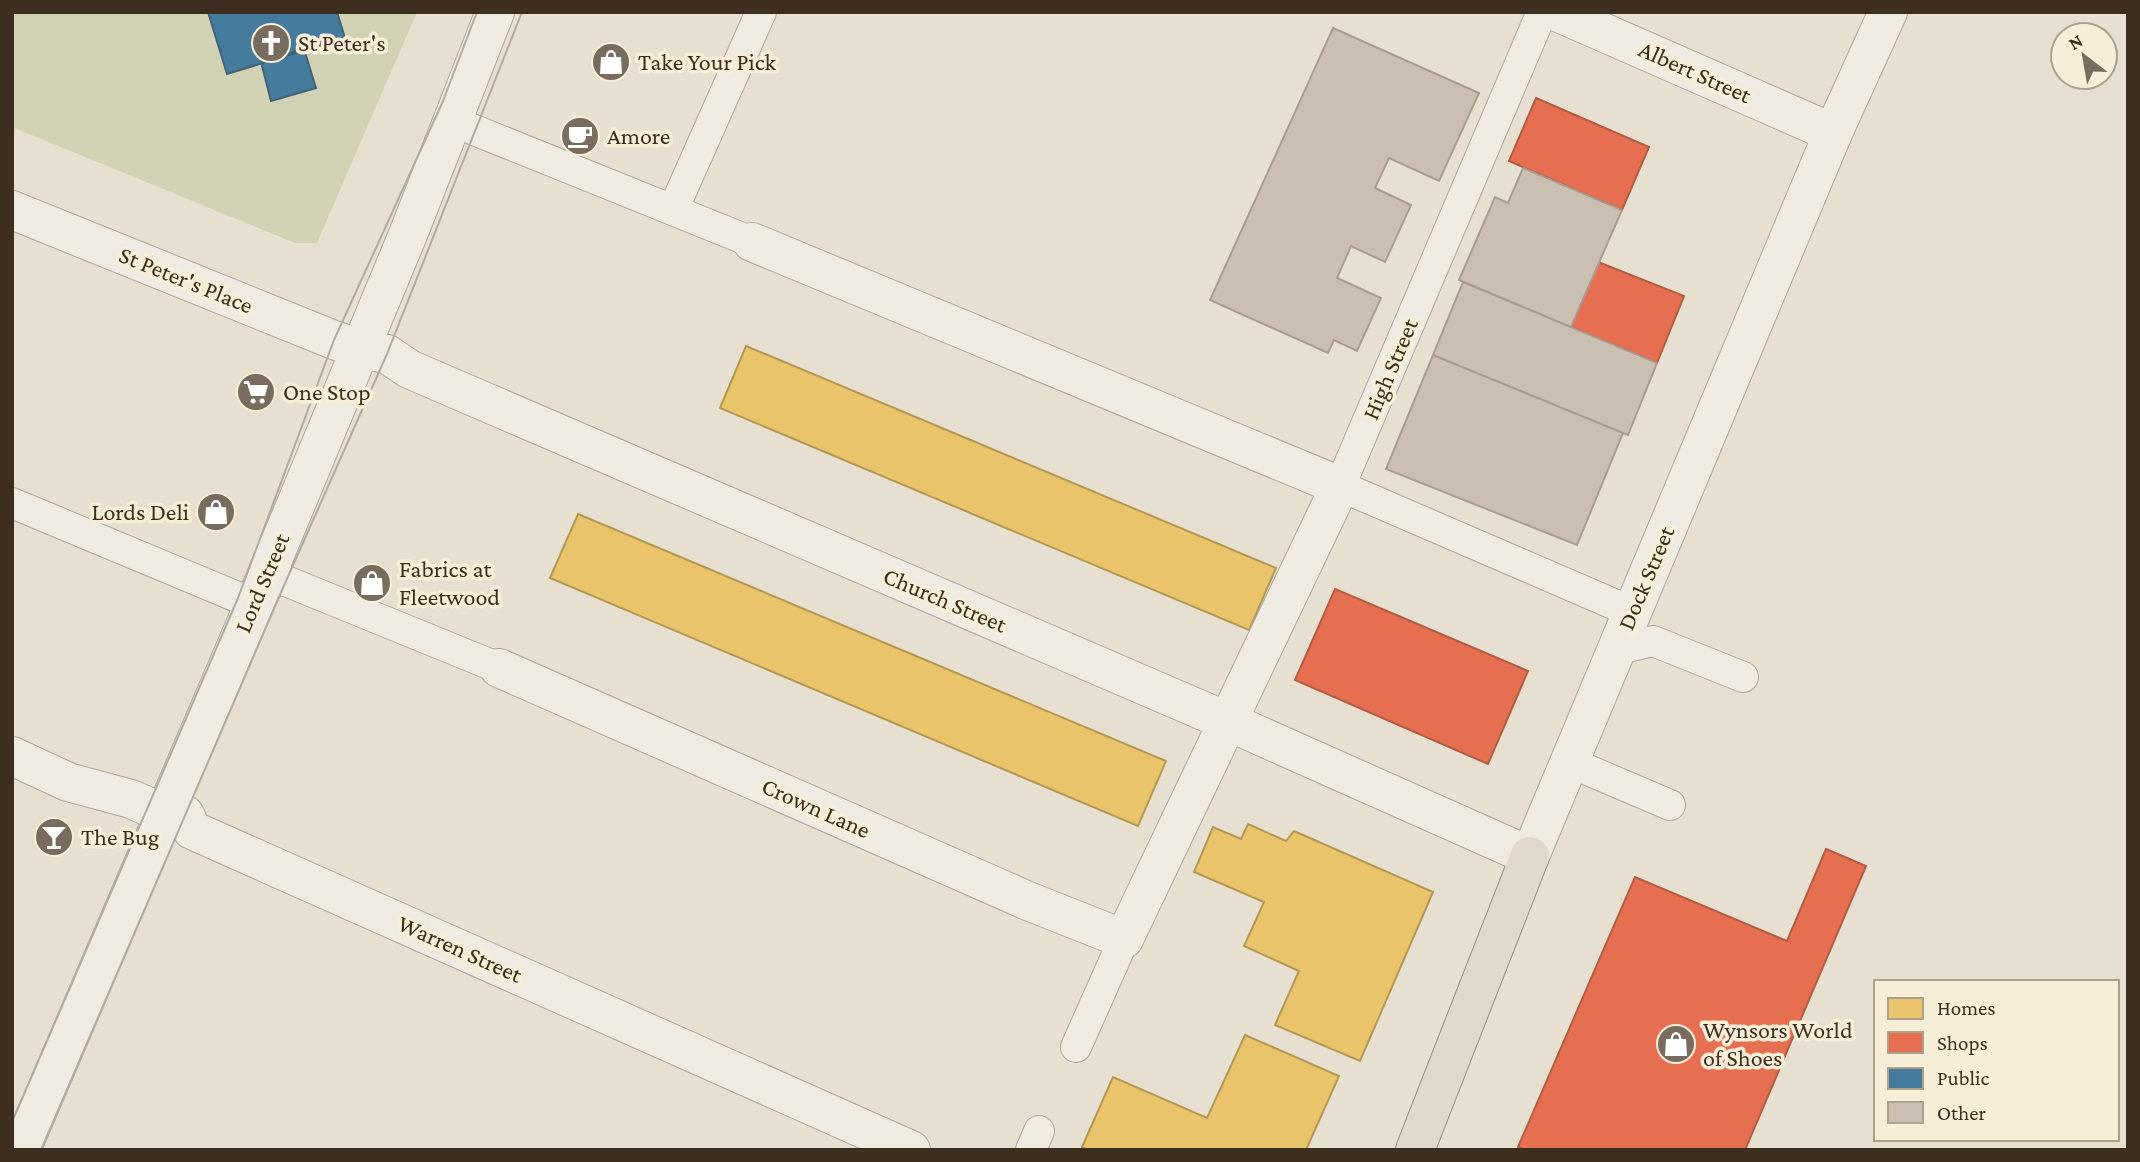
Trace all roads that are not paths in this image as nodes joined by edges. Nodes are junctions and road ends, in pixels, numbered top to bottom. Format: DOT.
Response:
graph roads {
  1 [pos="495,12"];
  2 [pos="761,12"];
  3 [pos="1542,12"];
  4 [pos="1557,12"];
  5 [pos="1888,12"];
  6 [pos="452,121"];
  7 [pos="1833,133"];
  8 [pos="12,209"];
  9 [pos="673,210"];
  10 [pos="752,242"];
  11 [pos="359,349"];
  12 [pos="1340,486"];
  13 [pos="12,503"];
  14 [pos="268,588"];
  15 [pos="1632,612"];
  16 [pos="1615,650"];
  17 [pos="499,668"];
  18 [pos="1743,677"];
  19 [pos="1229,722"];
  20 [pos="12,756"];
  21 [pos="1569,762"];
  22 [pos="1670,805"];
  23 [pos="165,814"];
  24 [pos="1530,856"];
  25 [pos="1124,939"];
  26 [pos="1076,1046"];
  27 [pos="21,1150"];
  28 [pos="911,1150"];
  29 [pos="1415,1150"];
  1 -- 6 [label="street, Lord Street"];
  2 -- 9 [label="lane"];
  3 -- 12 [label="lane, High Street"];
  4 -- 7 [label="street, Albert Street"];
  5 -- 7 [label="street, Dock Street"];
  6 -- 9 [label="lane"];
  6 -- 11 [label="street, Lord Street"];
  7 -- 15 [label="street, Dock Street"];
  8 -- 11 [label="street, St Peter's Place"];
  9 -- 10 [label="lane"];
  10 -- 12 [label="street"];
  11 -- 14 [label="street, Lord Street"];
  11 -- 19 [label="street, Church Street"];
  12 -- 15 [label="lane"];
  12 -- 19 [label="street, High Street"];
  13 -- 14 [label="lane, Crown Lane"];
  14 -- 17 [label="lane, Crown Lane"];
  14 -- 23 [label="street, Lord Street"];
  15 -- 16 [label="street, Dock Street"];
  16 -- 18 [label="lane"];
  16 -- 21 [label="street, Dock Street"];
  17 -- 25 [label="street, Crown Lane"];
  19 -- 24 [label="street, Church Street"];
  19 -- 25 [label="street"];
  20 -- 23 [label="street, Warren Street"];
  21 -- 22 [label="lane"];
  21 -- 24 [label="street, Dock Street"];
  23 -- 27 [label="street, Lord Street"];
  23 -- 28 [label="street, Warren Street"];
  24 -- 29 [label="highway, Dock Street"];
  25 -- 26 [label="lane"];
}
